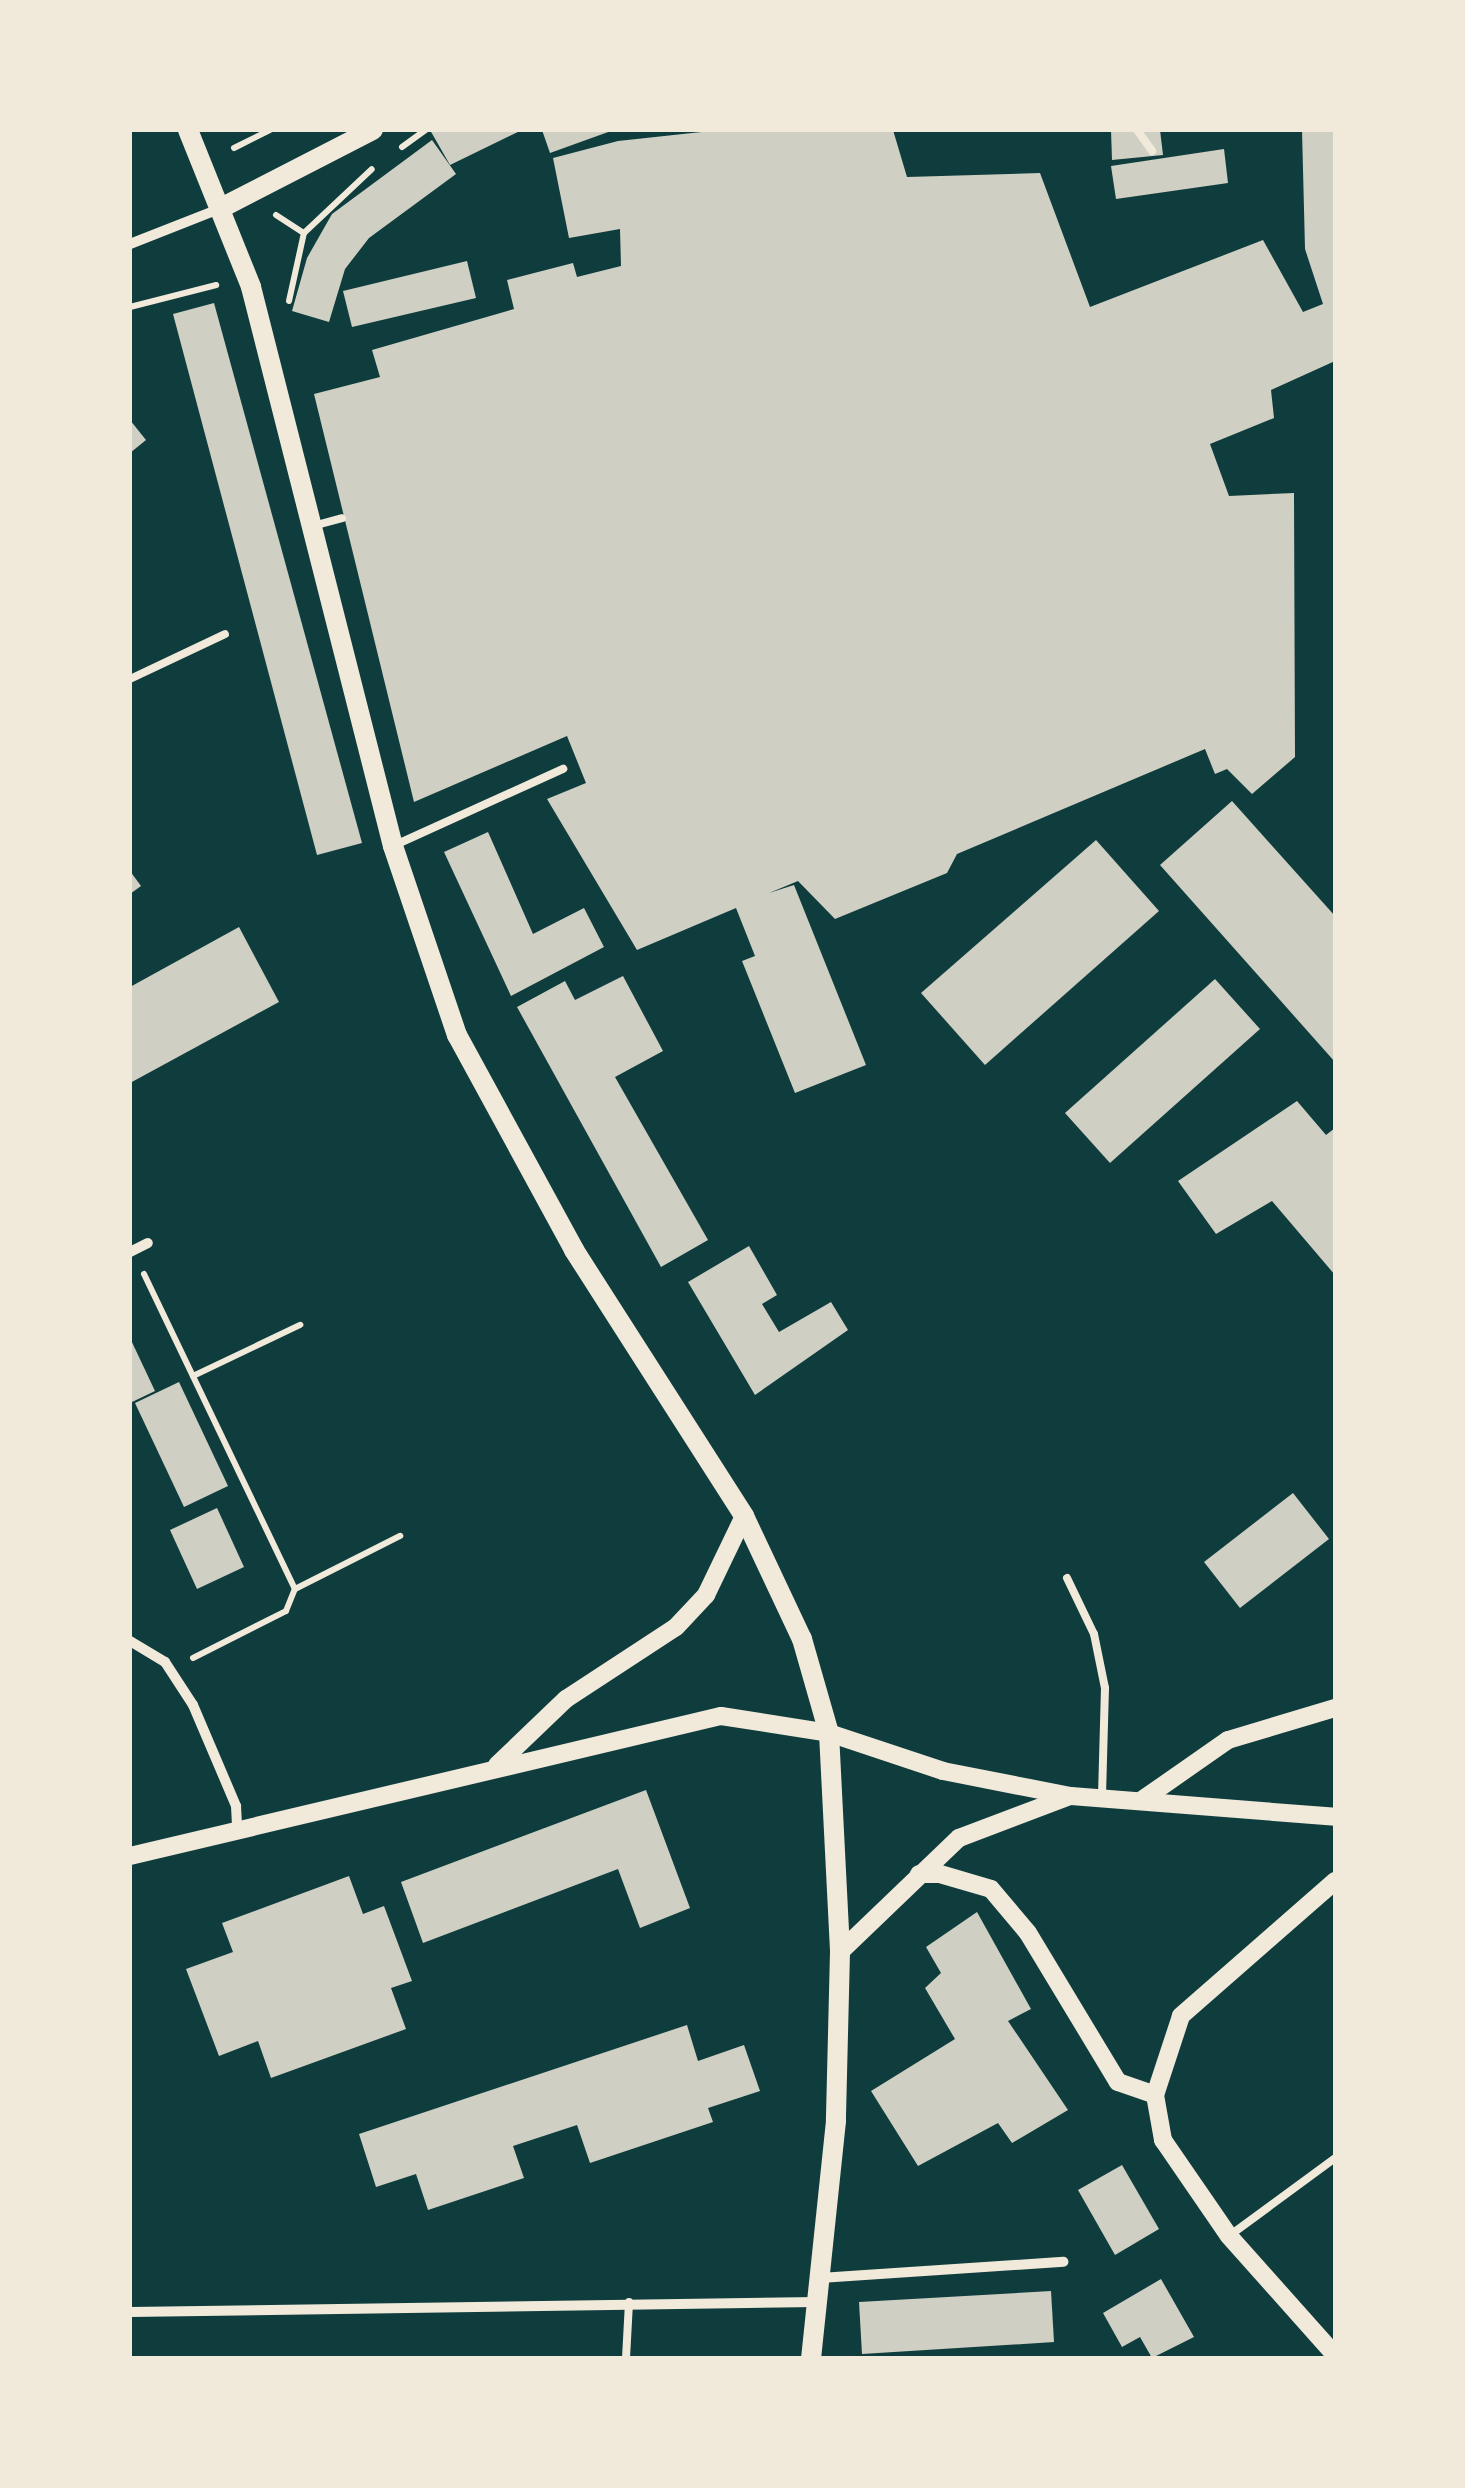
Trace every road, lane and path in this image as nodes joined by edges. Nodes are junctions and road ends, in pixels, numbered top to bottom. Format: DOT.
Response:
graph roads {
  1 [pos="188,130"];
  2 [pos="270,130"];
  3 [pos="373,130"];
  4 [pos="425,130"];
  5 [pos="1137,130"];
  6 [pos="234,148"];
  7 [pos="1152,151"];
  8 [pos="219,210"];
  9 [pos="130,244"];
  10 [pos="247,277"];
  11 [pos="130,307"];
  12 [pos="288,308"];
  13 [pos="342,518"];
  14 [pos="312,526"];
  15 [pos="225,634"];
  16 [pos="130,679"];
  17 [pos="563,769"];
  18 [pos="393,846"];
  19 [pos="148,1243"];
  20 [pos="131,1252"];
  21 [pos="300,1325"];
  22 [pos="194,1376"];
  23 [pos="744,1516"];
  24 [pos="400,1536"];
  25 [pos="1067,1578"];
  26 [pos="295,1589"];
  27 [pos="130,1642"];
  28 [pos="169,1669"];
  29 [pos="1335,1708"];
  30 [pos="829,1733"];
  31 [pos="493,1769"];
  32 [pos="1071,1796"];
  33 [pos="1102,1798"];
  34 [pos="1142,1800"];
  35 [pos="1335,1818"];
  36 [pos="238,1828"];
  37 [pos="130,1856"];
  38 [pos="918,1874"];
  39 [pos="1335,1880"];
  40 [pos="840,1952"];
  41 [pos="1155,2095"];
  42 [pos="1335,2158"];
  43 [pos="1229,2236"];
  44 [pos="1063,2262"];
  45 [pos="818,2278"];
  46 [pos="630,2302"];
  47 [pos="816,2302"];
  48 [pos="130,2312"];
  49 [pos="1335,2356"];
  50 [pos="626,2358"];
  51 [pos="811,2358"];
  1 -- 8 [label="main road"];
  2 -- 6 [label="path"];
  3 -- 8 [label="main road"];
  4 -- 12 [label="path"];
  5 -- 7 [label="lane"];
  8 -- 9 [label="street"];
  8 -- 10 [label="main road"];
  10 -- 11 [label="path"];
  10 -- 14 [label="main road"];
  13 -- 14 [label="lane"];
  14 -- 18 [label="main road"];
  15 -- 16 [label="lane"];
  17 -- 18 [label="lane"];
  18 -- 23 [label="main road"];
  19 -- 20 [label="street"];
  20 -- 22 [label="path"];
  21 -- 22 [label="path"];
  22 -- 26 [label="path"];
  23 -- 30 [label="main road"];
  23 -- 31 [label="street"];
  24 -- 26 [label="path"];
  25 -- 33 [label="lane"];
  26 -- 28 [label="path"];
  27 -- 28 [label="street"];
  28 -- 36 [label="street"];
  29 -- 34 [label="street"];
  30 -- 31 [label="street"];
  30 -- 32 [label="street"];
  30 -- 40 [label="main road"];
  31 -- 36 [label="street"];
  32 -- 33 [label="street"];
  32 -- 38 [label="street"];
  33 -- 34 [label="street"];
  34 -- 35 [label="street"];
  36 -- 37 [label="street"];
  38 -- 40 [label="street"];
  38 -- 41 [label="street"];
  39 -- 41 [label="street"];
  40 -- 45 [label="main road"];
  41 -- 43 [label="street"];
  42 -- 43 [label="lane"];
  43 -- 49 [label="street"];
  44 -- 45 [label="street"];
  45 -- 47 [label="main road"];
  46 -- 47 [label="street"];
  46 -- 48 [label="street"];
  46 -- 50 [label="lane"];
  47 -- 51 [label="main road"];
}
